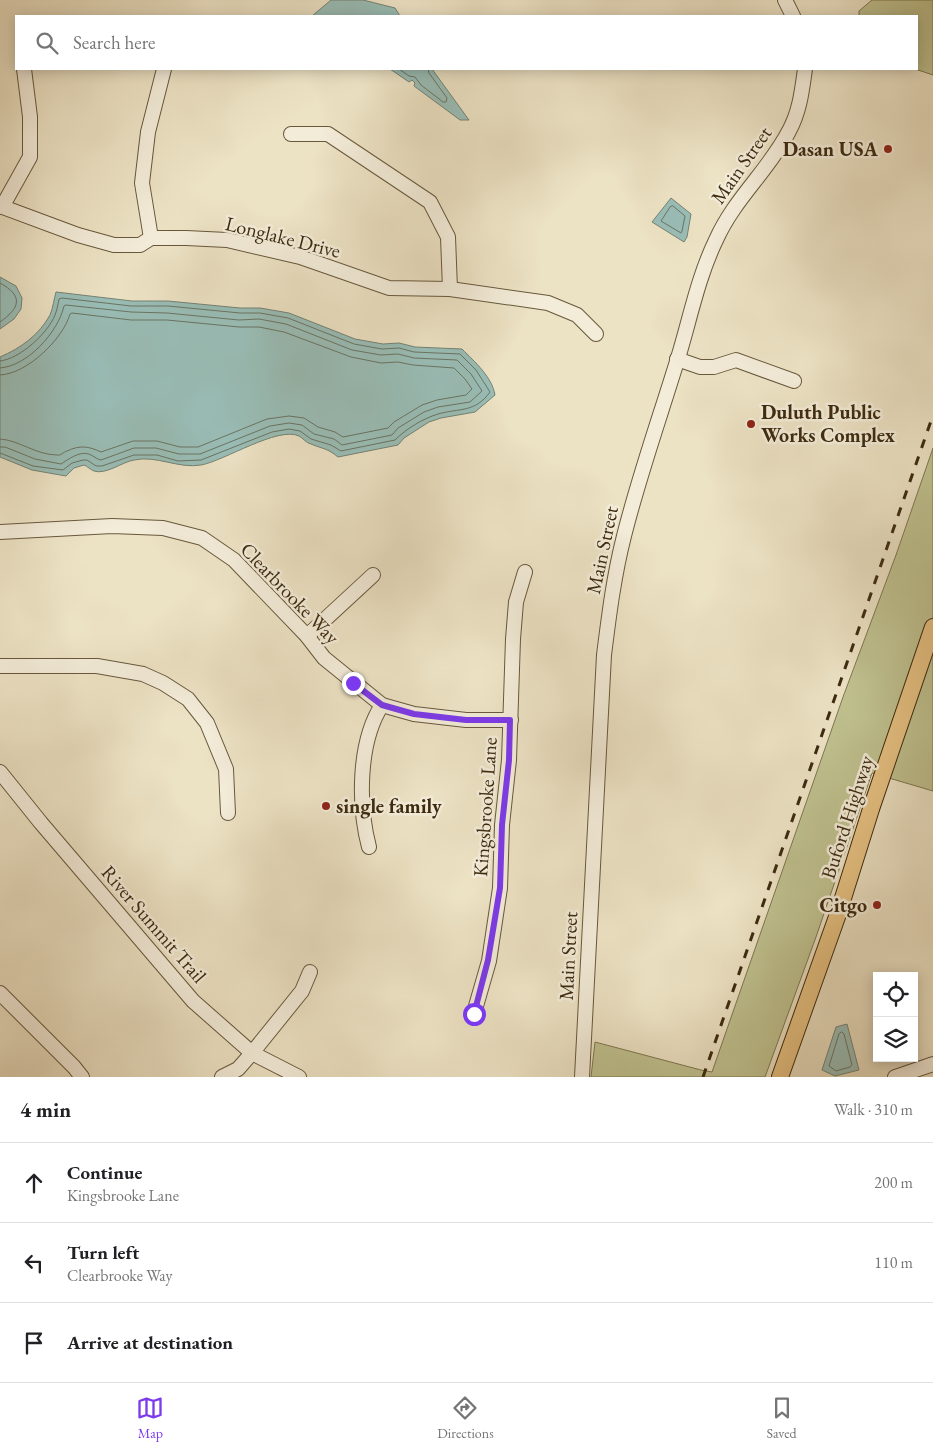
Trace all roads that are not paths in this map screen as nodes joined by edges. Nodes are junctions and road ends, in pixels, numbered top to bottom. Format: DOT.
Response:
graph roads {
  1 [pos="784,0"];
  2 [pos="792,15"];
  3 [pos="24,70"];
  4 [pos="164,70"];
  5 [pos="805,70"];
  6 [pos="292,134"];
  7 [pos="1,207"];
  8 [pos="151,238"];
  9 [pos="450,289"];
  10 [pos="596,334"];
  11 [pos="678,359"];
  12 [pos="794,381"];
  13 [pos="0,532"];
  14 [pos="524,572"];
  15 [pos="374,575"];
  16 [pos="933,626"];
  17 [pos="307,636"];
  18 [pos="0,666"];
  19 [pos="382,705"];
  20 [pos="510,720"];
  21 [pos="0,772"];
  22 [pos="228,813"];
  23 [pos="369,846"];
  24 [pos="310,972"];
  25 [pos="0,993"];
  26 [pos="474,1014"];
  27 [pos="252,1053"];
  28 [pos="926,1070"];
  29 [pos="82,1077"];
  30 [pos="222,1077"];
  31 [pos="299,1077"];
  32 [pos="582,1077"];
  33 [pos="780,1077"];
  34 [pos="895,1077"];
  1 -- 2 [label="street"];
  3 -- 7 [label="street"];
  4 -- 8 [label="street"];
  5 -- 11 [label="street, Main Street"];
  6 -- 9 [label="street"];
  7 -- 8 [label="street, Longlake Drive"];
  8 -- 9 [label="street, Longlake Drive"];
  9 -- 10 [label="street, Longlake Drive"];
  11 -- 12 [label="street"];
  11 -- 32 [label="street, Main Street"];
  13 -- 17 [label="street, Clearbrooke Way"];
  14 -- 20 [label="street, Kingsbrooke Lane"];
  15 -- 17 [label="street"];
  16 -- 33 [label="main road, Buford Highway"];
  17 -- 19 [label="street, Clearbrooke Way"];
  18 -- 22 [label="street"];
  19 -- 20 [label="street, Clearbrooke Way"];
  19 -- 23 [label="street"];
  20 -- 26 [label="street, Kingsbrooke Lane"];
  21 -- 27 [label="street, River Summit Trail"];
  24 -- 27 [label="street"];
  25 -- 29 [label="street"];
  27 -- 30 [label="street"];
  27 -- 31 [label="street, River Summit Trail"];
  28 -- 34 [label="street"];
}
